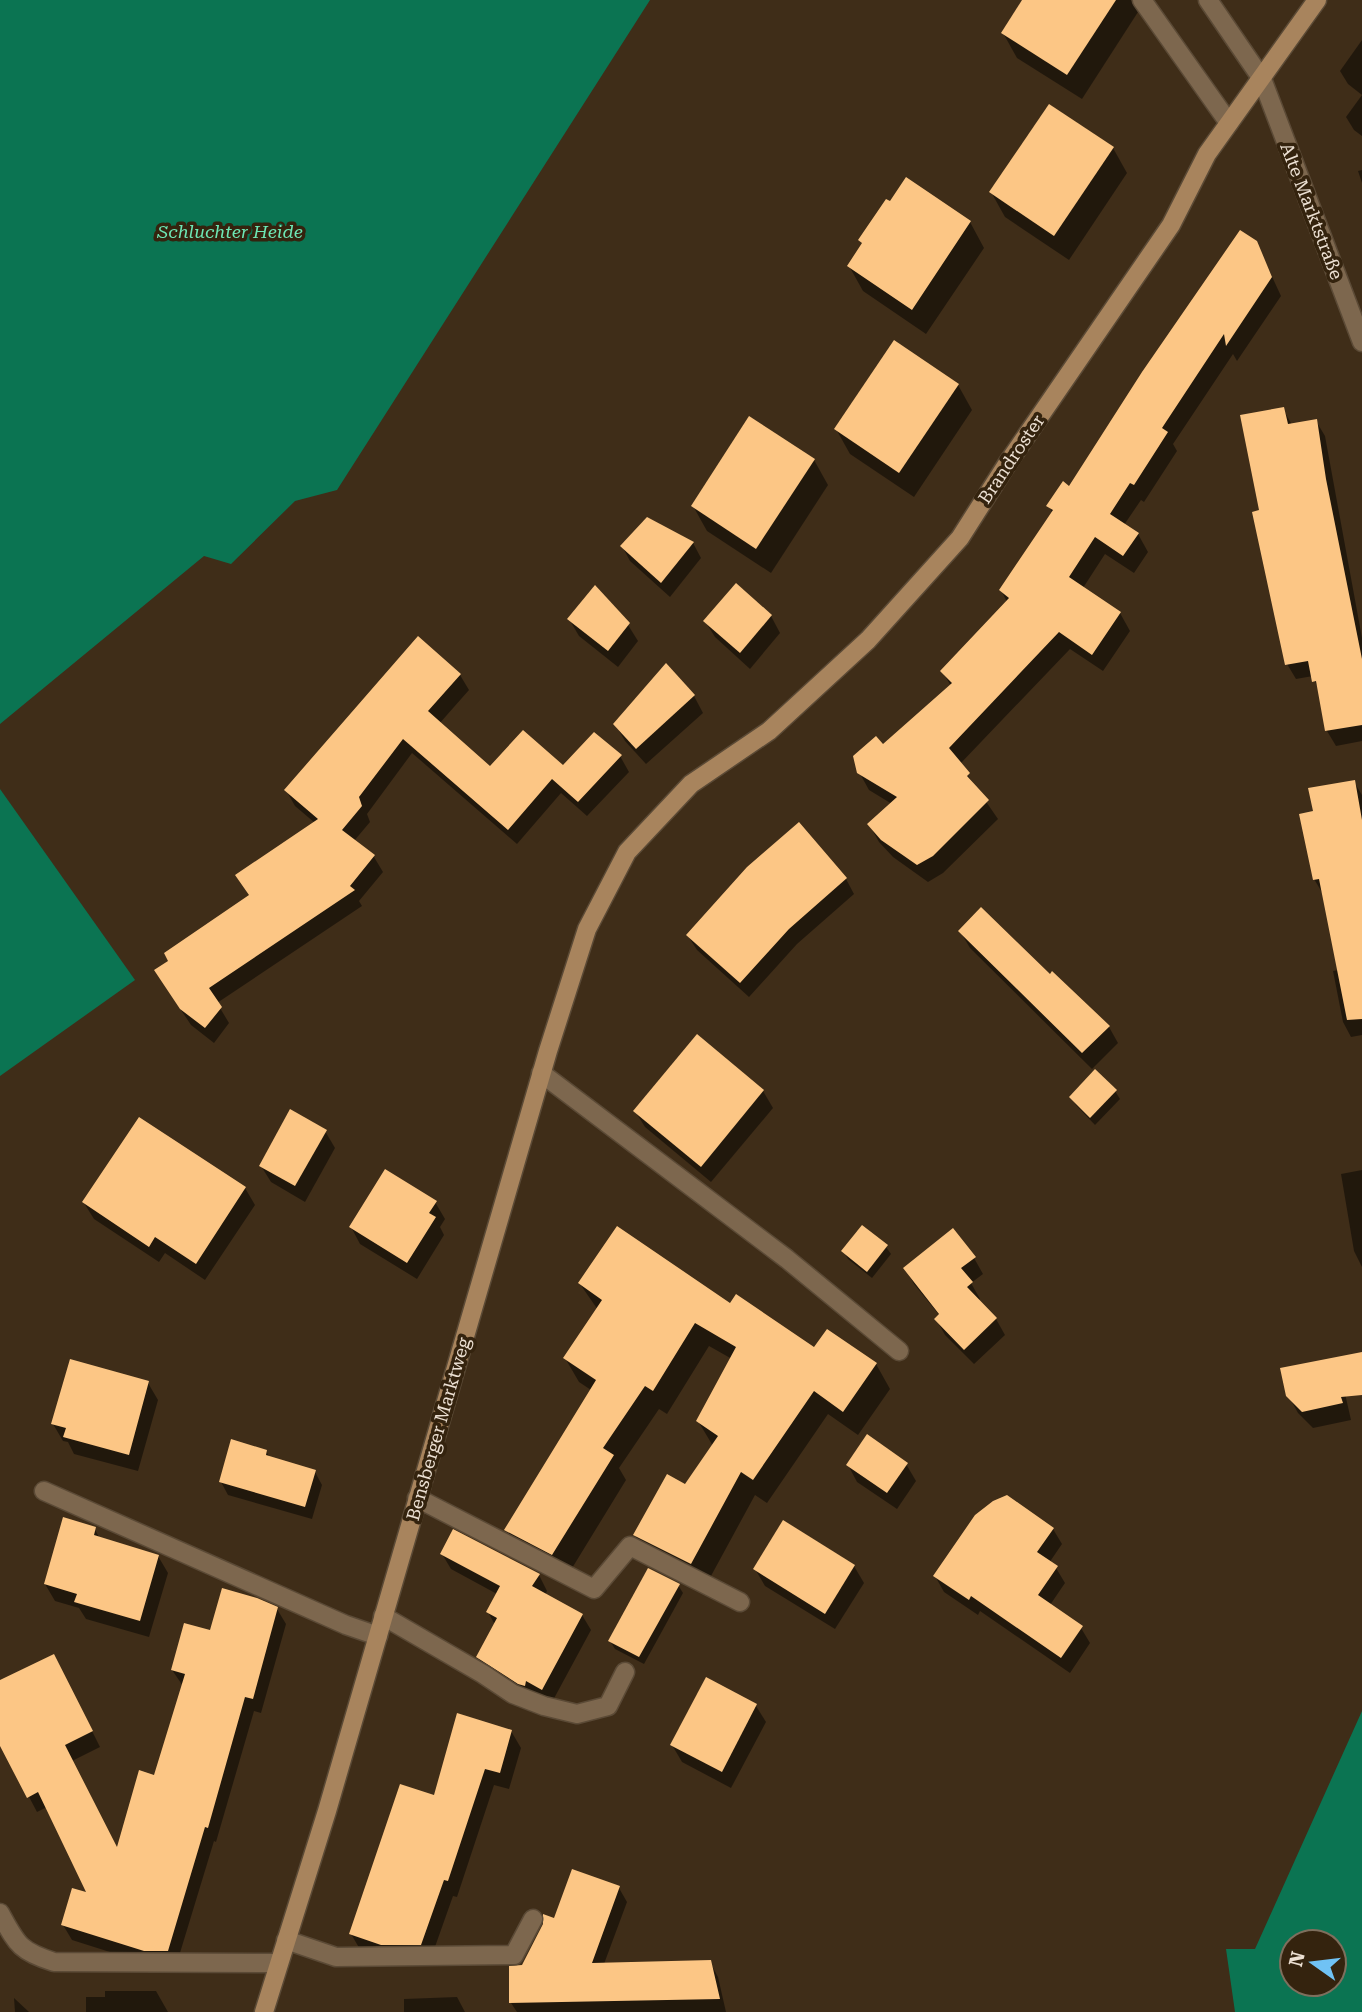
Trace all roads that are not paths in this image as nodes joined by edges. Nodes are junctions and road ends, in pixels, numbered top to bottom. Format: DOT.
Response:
graph roads {
  1 [pos="1142,0"];
  2 [pos="1208,0"];
  3 [pos="1317,0"];
  4 [pos="1262,79"];
  5 [pos="1229,123"];
  6 [pos="1362,342"];
  7 [pos="627,852"];
  8 [pos="541,1073"];
  9 [pos="899,1351"];
  10 [pos="44,1492"];
  11 [pos="418,1498"];
  12 [pos="740,1602"];
  13 [pos="383,1616"];
  14 [pos="378,1636"];
  15 [pos="625,1672"];
  16 [pos="0,1913"];
  17 [pos="533,1919"];
  18 [pos="286,1940"];
  19 [pos="279,1963"];
  20 [pos="264,2012"];
  1 -- 5 [label="street"];
  2 -- 4 [label="street, Alte Marktstraße"];
  3 -- 4 [label="street, Brandroster"];
  4 -- 5 [label="street, Brandroster"];
  4 -- 6 [label="street, Alte Marktstraße"];
  5 -- 7 [label="street, Brandroster"];
  7 -- 8 [label="street, Bensberger Marktweg"];
  8 -- 9 [label="street"];
  8 -- 11 [label="street, Bensberger Marktweg"];
  10 -- 14 [label="street"];
  11 -- 12 [label="street"];
  11 -- 13 [label="street, Bensberger Marktweg"];
  13 -- 14 [label="street, Bensberger Marktweg"];
  13 -- 15 [label="street"];
  14 -- 18 [label="street, Bensberger Marktweg"];
  16 -- 19 [label="street"];
  17 -- 18 [label="street"];
  18 -- 19 [label="street, Bensberger Marktweg"];
  19 -- 20 [label="street, Bensberger Marktweg"];
}
